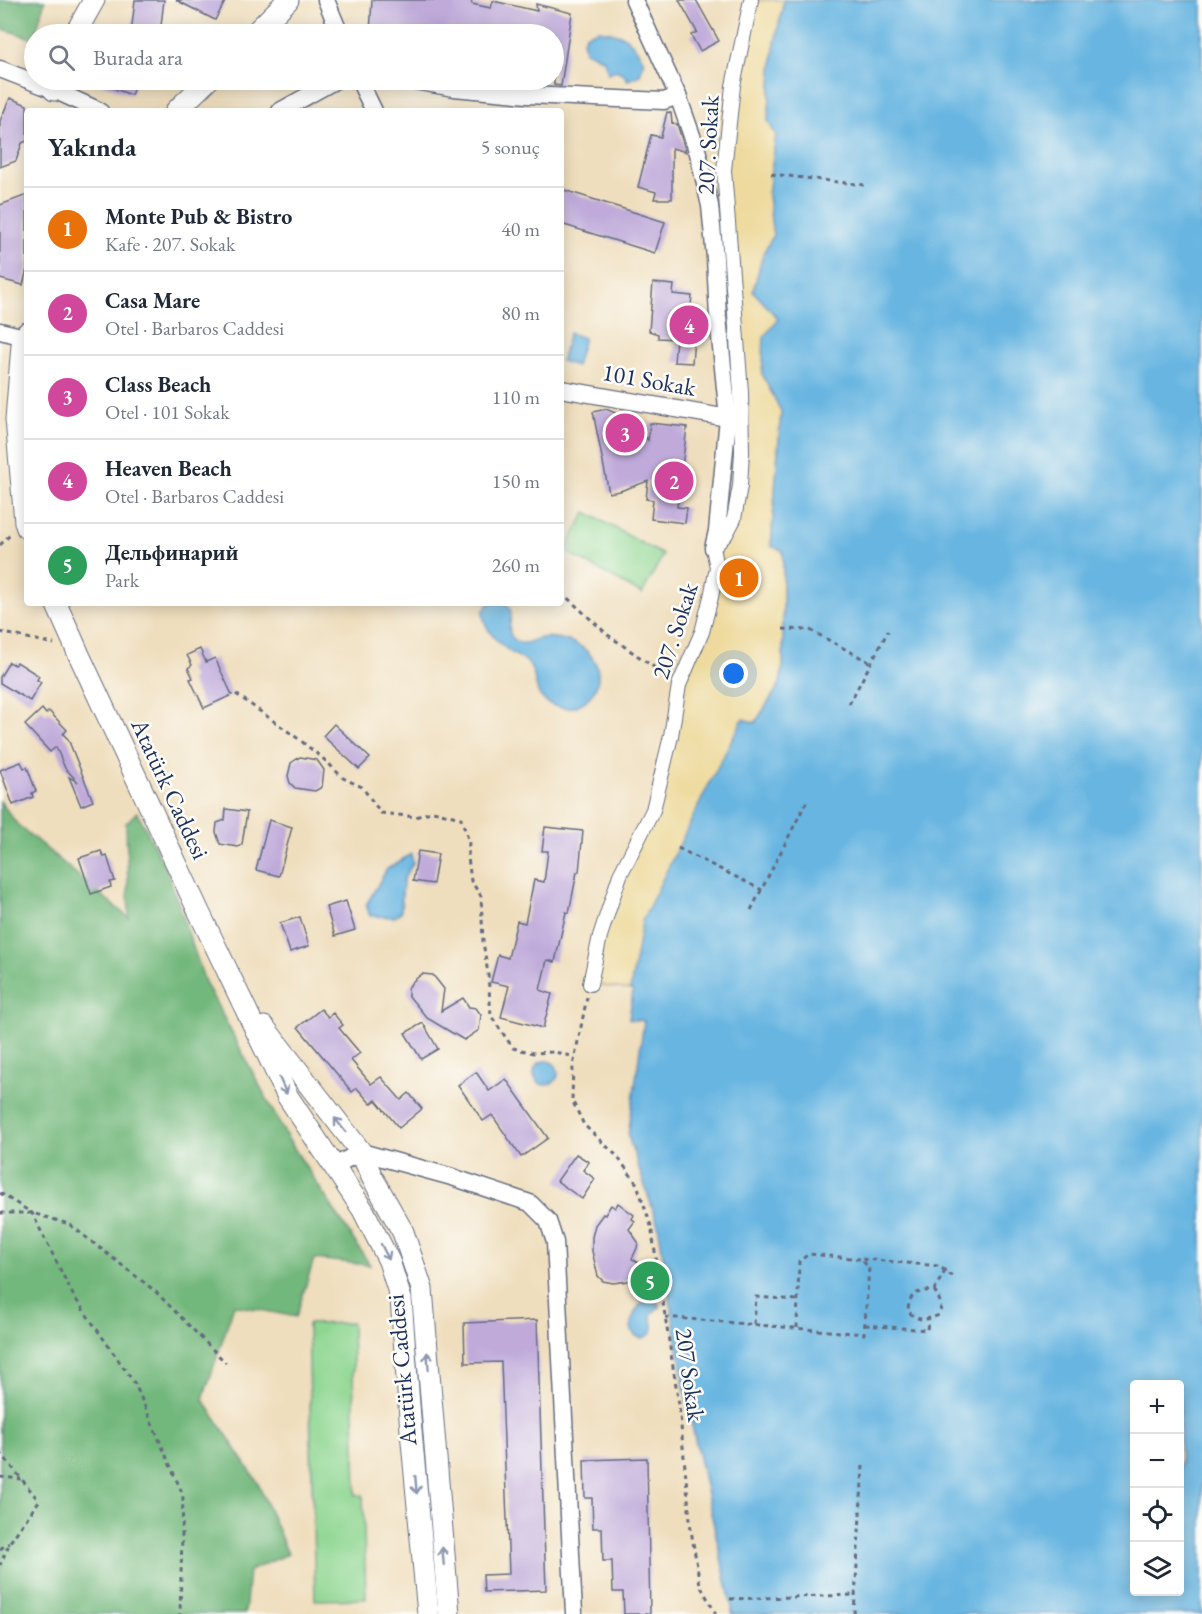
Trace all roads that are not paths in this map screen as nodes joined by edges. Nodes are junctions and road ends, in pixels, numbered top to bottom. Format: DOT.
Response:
graph roads {
  1 [pos="94,0"];
  2 [pos="327,0"];
  3 [pos="634,0"];
  4 [pos="751,0"];
  5 [pos="278,3"];
  6 [pos="81,24"];
  7 [pos="262,24"];
  8 [pos="336,24"];
  9 [pos="0,69"];
  10 [pos="24,76"];
  11 [pos="64,90"];
  12 [pos="198,90"];
  13 [pos="318,90"];
  14 [pos="364,90"];
  15 [pos="475,90"];
  16 [pos="678,96"];
  17 [pos="95,108"];
  18 [pos="180,108"];
  19 [pos="285,108"];
  20 [pos="373,108"];
  21 [pos="0,331"];
  22 [pos="24,335"];
  23 [pos="24,340"];
  24 [pos="564,389"];
  25 [pos="728,418"];
  26 [pos="24,511"];
  27 [pos="713,548"];
  28 [pos="57,606"];
  29 [pos="590,984"];
  30 [pos="240,995"];
  31 [pos="361,1152"];
  32 [pos="334,1166"];
  33 [pos="574,1613"];
  34 [pos="428,1614"];
  35 [pos="449,1614"];
  1 -- 6 [label="street"];
  2 -- 8 [label="street"];
  3 -- 16 [label="street"];
  4 -- 27 [label="street, 207. Sokak"];
  5 -- 7 [label="street"];
  9 -- 10 [label="street"];
  11 -- 17 [label="street"];
  12 -- 18 [label="street"];
  13 -- 19 [label="street"];
  14 -- 20 [label="street"];
  15 -- 16 [label="street"];
  16 -- 25 [label="street"];
  21 -- 22 [label="street"];
  23 -- 26 [label="street"];
  24 -- 25 [label="street, 101 Sokak"];
  25 -- 27 [label="street"];
  27 -- 29 [label="street, 207. Sokak"];
  28 -- 30 [label="street, Atatürk Caddesi"];
  31 -- 30 [label="street, Atatürk Caddesi, one-way"];
  30 -- 32 [label="street, Atatürk Caddesi, one-way"];
  31 -- 32 [label="street"];
  31 -- 33 [label="street"];
  35 -- 31 [label="street, Atatürk Caddesi, one-way"];
  32 -- 34 [label="street, Atatürk Caddesi, one-way"];
}
